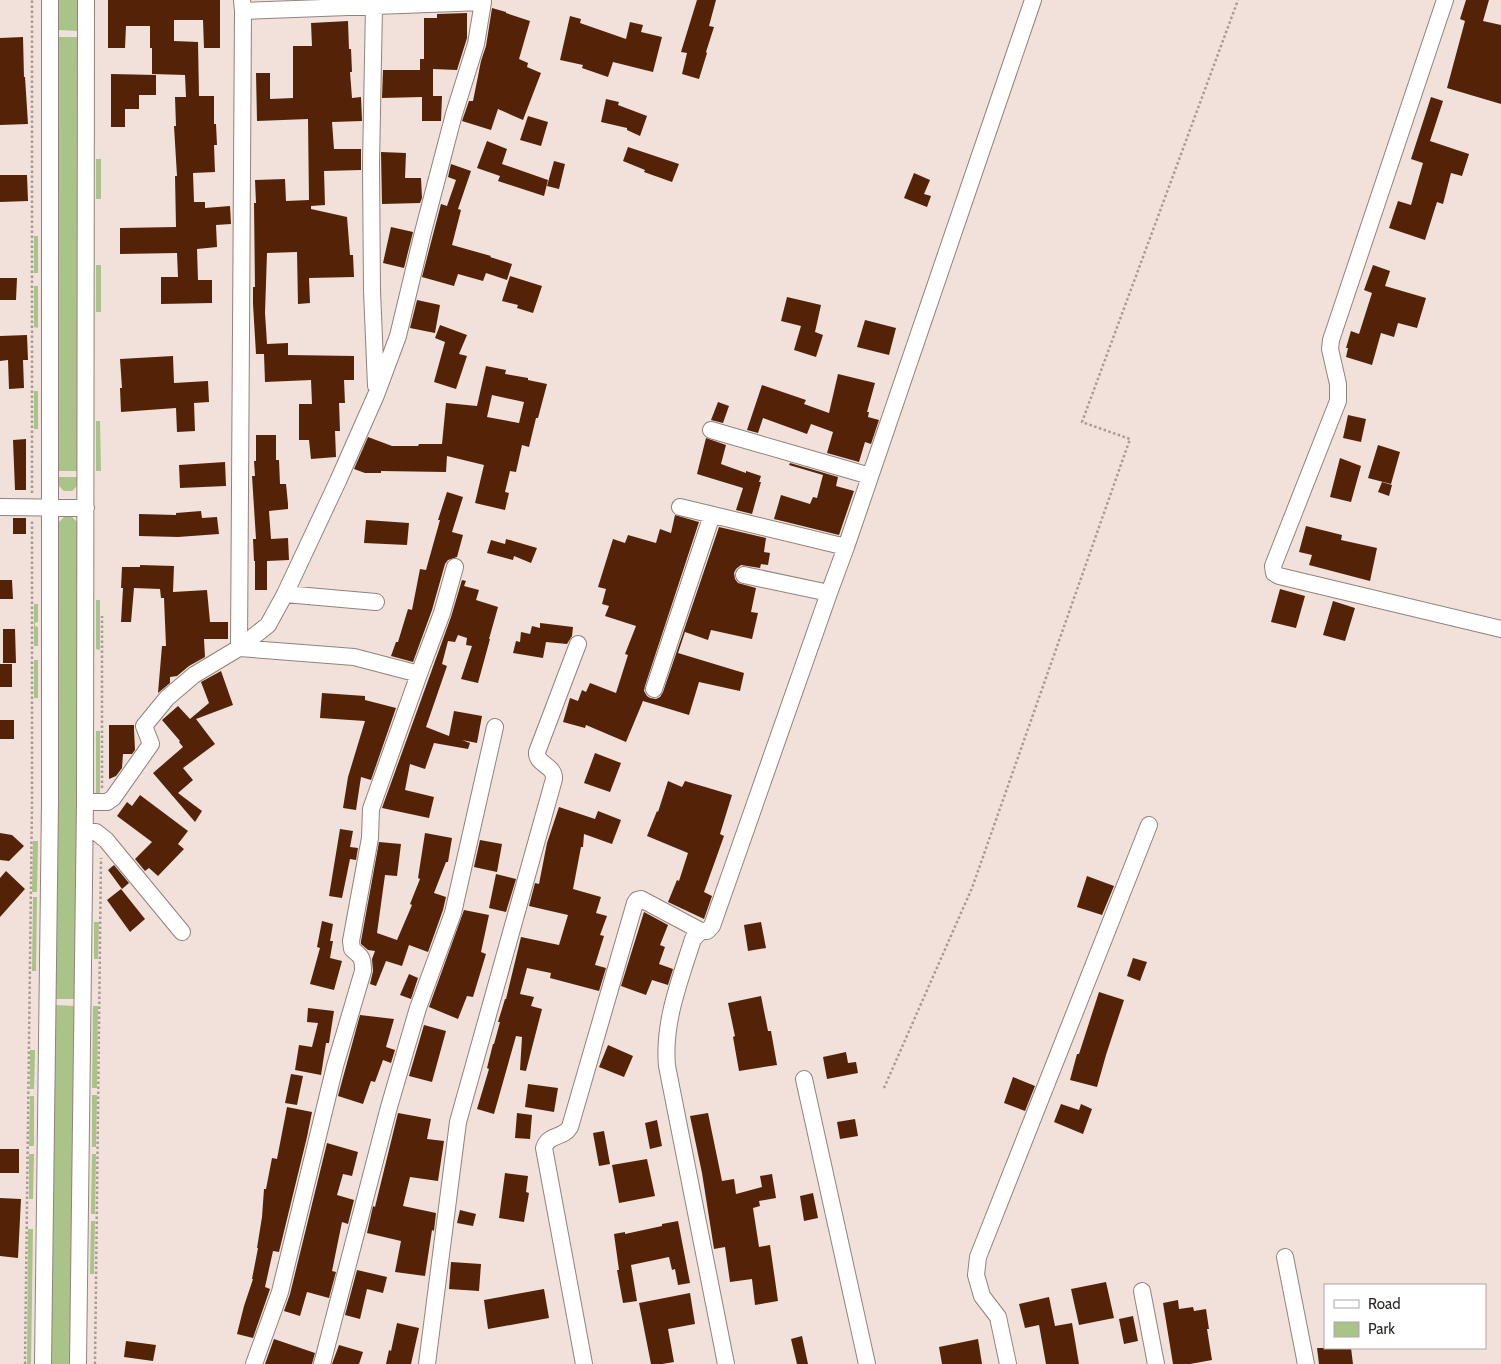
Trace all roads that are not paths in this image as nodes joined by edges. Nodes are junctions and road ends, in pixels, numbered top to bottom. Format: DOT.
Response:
graph roads {
  1 [pos="50,0"];
  2 [pos="86,0"];
  3 [pos="1033,0"];
  4 [pos="1445,0"];
  5 [pos="242,5"];
  6 [pos="374,6"];
  7 [pos="376,395"];
  8 [pos="711,430"];
  9 [pos="870,476"];
  10 [pos="680,507"];
  11 [pos="0,508"];
  12 [pos="50,508"];
  13 [pos="86,508"];
  14 [pos="712,515"];
  15 [pos="846,547"];
  16 [pos="455,567"];
  17 [pos="744,575"];
  18 [pos="829,593"];
  19 [pos="285,594"];
  20 [pos="376,602"];
  21 [pos="1501,629"];
  22 [pos="578,644"];
  23 [pos="238,648"];
  24 [pos="419,674"];
  25 [pos="654,688"];
  26 [pos="495,727"];
  27 [pos="85,802"];
  28 [pos="1149,825"];
  29 [pos="85,832"];
  30 [pos="701,931"];
  31 [pos="182,932"];
  32 [pos="804,1079"];
  33 [pos="1285,1257"];
  34 [pos="1142,1290"];
  35 [pos="43,1364"];
  36 [pos="78,1364"];
  37 [pos="254,1364"];
  38 [pos="322,1364"];
  39 [pos="427,1364"];
  40 [pos="584,1364"];
  41 [pos="726,1364"];
  42 [pos="867,1364"];
  43 [pos="1008,1364"];
  44 [pos="1156,1364"];
  45 [pos="1306,1364"];
  1 -- 12 [label="street"];
  2 -- 13 [label="street"];
  3 -- 9 [label="street"];
  4 -- 21 [label="street"];
  5 -- 6 [label="street"];
  5 -- 23 [label="street"];
  6 -- 7 [label="street"];
  6 -- 7 [label="street"];
  7 -- 19 [label="street"];
  8 -- 9 [label="street"];
  9 -- 15 [label="street"];
  10 -- 14 [label="street"];
  11 -- 12 [label="street"];
  12 -- 13 [label="street"];
  12 -- 35 [label="street"];
  13 -- 27 [label="street"];
  14 -- 15 [label="street"];
  14 -- 25 [label="street"];
  15 -- 18 [label="street"];
  16 -- 24 [label="street"];
  17 -- 18 [label="street"];
  18 -- 30 [label="street"];
  19 -- 20 [label="street"];
  19 -- 23 [label="street"];
  22 -- 39 [label="street"];
  23 -- 24 [label="street"];
  23 -- 27 [label="street"];
  24 -- 37 [label="street"];
  26 -- 38 [label="street"];
  27 -- 29 [label="street"];
  28 -- 43 [label="street"];
  29 -- 31 [label="street"];
  29 -- 36 [label="street"];
  30 -- 40 [label="street"];
  30 -- 41 [label="street"];
  32 -- 42 [label="street"];
  33 -- 45 [label="street"];
  34 -- 44 [label="street"];
}
